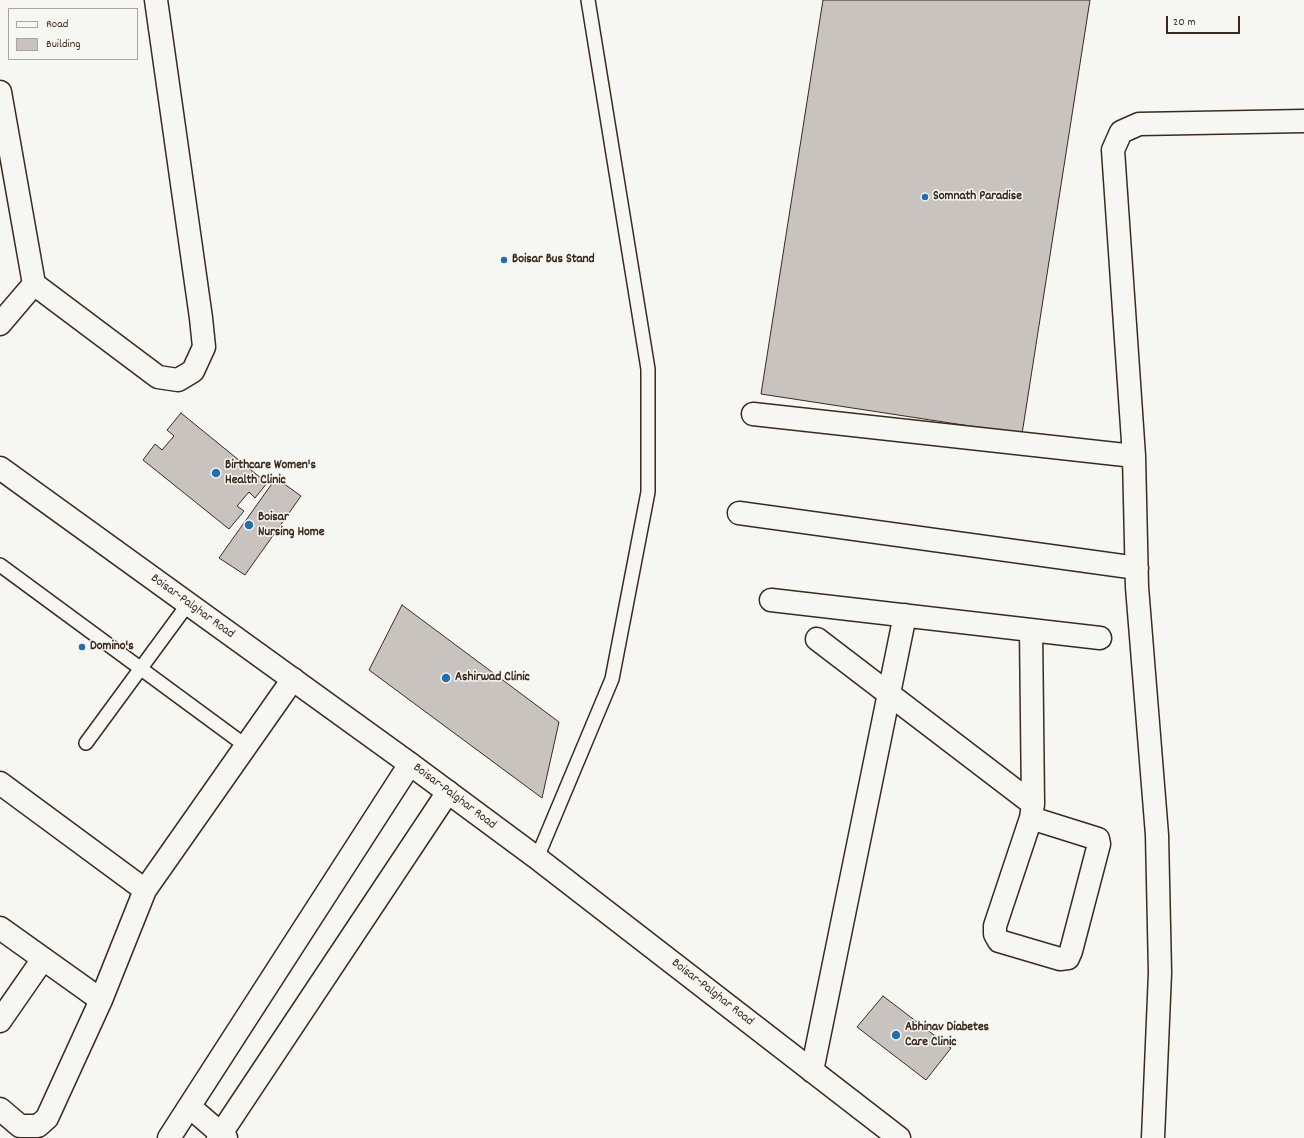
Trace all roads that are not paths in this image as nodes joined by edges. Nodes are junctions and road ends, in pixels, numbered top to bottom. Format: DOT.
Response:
graph roads {
  1 [pos="156,0"];
  2 [pos="588,0"];
  3 [pos="0,92"];
  4 [pos="1304,121"];
  5 [pos="7,160"];
  6 [pos="34,284"];
  7 [pos="0,324"];
  8 [pos="753,414"];
  9 [pos="1134,456"];
  10 [pos="0,468"];
  11 [pos="739,513"];
  12 [pos="0,565"];
  13 [pos="1136,568"];
  14 [pos="771,600"];
  15 [pos="188,604"];
  16 [pos="905,615"];
  17 [pos="1031,630"];
  18 [pos="1100,638"];
  19 [pos="816,639"];
  20 [pos="141,668"];
  21 [pos="293,679"];
  22 [pos="890,694"];
  23 [pos="86,743"];
  24 [pos="246,746"];
  25 [pos="410,764"];
  26 [pos="0,783"];
  27 [pos="448,792"];
  28 [pos="1032,811"];
  29 [pos="537,858"];
  30 [pos="145,890"];
  31 [pos="0,928"];
  32 [pos="44,959"];
  33 [pos="101,1000"];
  34 [pos="0,1022"];
  35 [pos="812,1071"];
  36 [pos="190,1107"];
  37 [pos="0,1109"];
  38 [pos="222,1136"];
  39 [pos="169,1138"];
  40 [pos="899,1138"];
  41 [pos="1153,1138"];
  1 -- 6 [label="street"];
  2 -- 29 [label="lane"];
  3 -- 5 [label="street"];
  4 -- 9 [label="street"];
  5 -- 6 [label="street"];
  6 -- 7 [label="street"];
  8 -- 9 [label="street"];
  9 -- 13 [label="street"];
  10 -- 15 [label="street, Boisar-Palghar Road"];
  11 -- 13 [label="street"];
  12 -- 20 [label="lane"];
  13 -- 41 [label="street"];
  14 -- 16 [label="street"];
  15 -- 20 [label="lane"];
  15 -- 21 [label="street, Boisar-Palghar Road"];
  16 -- 17 [label="street"];
  16 -- 22 [label="street"];
  17 -- 18 [label="street"];
  17 -- 28 [label="street"];
  19 -- 22 [label="street"];
  20 -- 23 [label="lane"];
  20 -- 24 [label="lane"];
  21 -- 24 [label="street"];
  21 -- 25 [label="street, Boisar-Palghar Road"];
  22 -- 28 [label="street"];
  22 -- 35 [label="street"];
  24 -- 30 [label="street"];
  25 -- 27 [label="street, Boisar-Palghar Road"];
  25 -- 36 [label="street"];
  26 -- 30 [label="street"];
  27 -- 29 [label="street, Boisar-Palghar Road"];
  27 -- 38 [label="street"];
  28 -- 28 [label="street"];
  29 -- 35 [label="street, Boisar-Palghar Road"];
  30 -- 33 [label="street"];
  31 -- 32 [label="street"];
  32 -- 33 [label="street"];
  32 -- 34 [label="street"];
  33 -- 37 [label="street"];
  35 -- 40 [label="street, Boisar-Palghar Road"];
  36 -- 38 [label="street"];
  36 -- 39 [label="street"];
}
